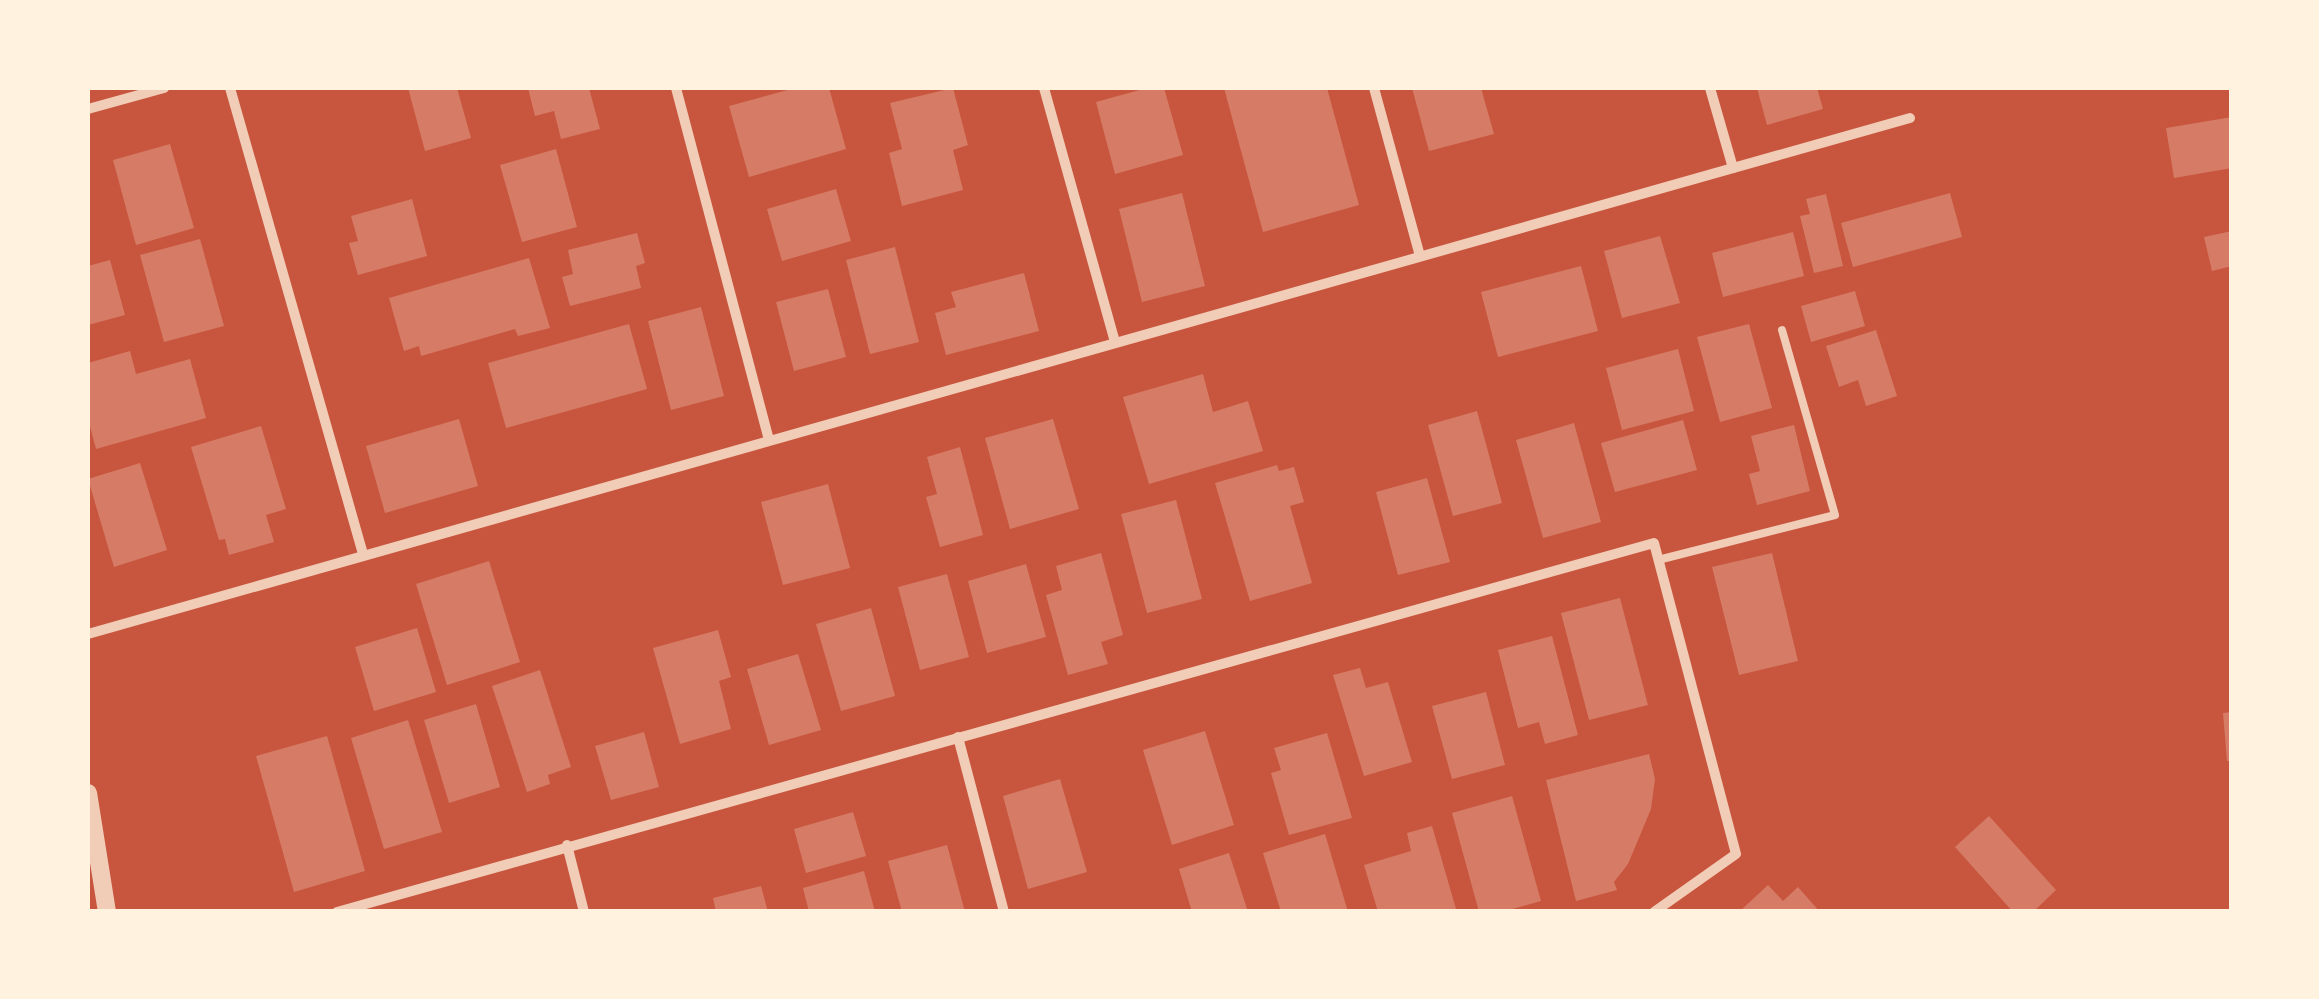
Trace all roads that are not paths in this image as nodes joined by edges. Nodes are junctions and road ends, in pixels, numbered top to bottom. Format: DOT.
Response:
graph roads {
  1 [pos="164,88"];
  2 [pos="230,88"];
  3 [pos="676,88"];
  4 [pos="1044,88"];
  5 [pos="1374,88"];
  6 [pos="1710,88"];
  7 [pos="88,110"];
  8 [pos="1910,118"];
  9 [pos="1734,168"];
  10 [pos="1420,256"];
  11 [pos="1782,330"];
  12 [pos="1116,342"];
  13 [pos="770,440"];
  14 [pos="363,554"];
  15 [pos="1658,560"];
  16 [pos="88,634"];
  17 [pos="958,737"];
  18 [pos="88,793"];
  19 [pos="567,845"];
  20 [pos="107,912"];
  21 [pos="337,912"];
  22 [pos="584,912"];
  23 [pos="1004,912"];
  24 [pos="1654,912"];
  1 -- 7 [label="street"];
  2 -- 14 [label="street"];
  3 -- 13 [label="street"];
  4 -- 12 [label="street"];
  5 -- 10 [label="street"];
  6 -- 9 [label="street"];
  8 -- 9 [label="street"];
  9 -- 10 [label="street"];
  10 -- 12 [label="street"];
  11 -- 15 [label="lane"];
  12 -- 13 [label="street"];
  13 -- 14 [label="street"];
  14 -- 16 [label="street"];
  15 -- 17 [label="street"];
  15 -- 24 [label="street"];
  17 -- 19 [label="street"];
  17 -- 23 [label="street"];
  18 -- 20 [label="street"];
  19 -- 21 [label="street"];
  19 -- 22 [label="street"];
}
